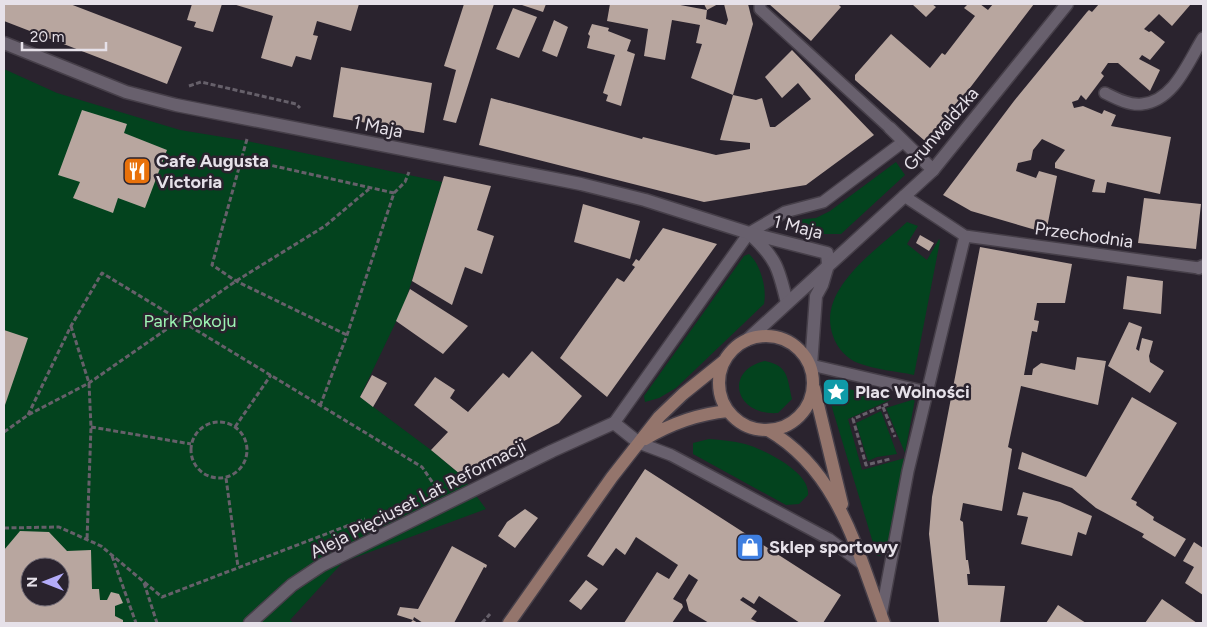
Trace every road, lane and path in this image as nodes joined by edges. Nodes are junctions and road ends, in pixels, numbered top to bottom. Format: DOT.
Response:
graph roads {
  1 [pos="760,4"];
  2 [pos="1067,4"];
  3 [pos="1203,38"];
  4 [pos="4,43"];
  5 [pos="1105,93"];
  6 [pos="890,128"];
  7 [pos="248,136"];
  8 [pos="903,142"];
  9 [pos="243,159"];
  10 [pos="410,167"];
  11 [pos="932,170"];
  12 [pos="369,189"];
  13 [pos="394,193"];
  14 [pos="904,196"];
  15 [pos="749,234"];
  16 [pos="965,236"];
  17 [pos="828,265"];
  18 [pos="1201,267"];
  19 [pos="236,280"];
  20 [pos="787,303"];
  21 [pos="179,320"];
  22 [pos="71,326"];
  23 [pos="347,335"];
  24 [pos="747,340"];
  25 [pos="724,362"];
  26 [pos="811,365"];
  27 [pos="271,375"];
  28 [pos="89,383"];
  29 [pos="814,386"];
  30 [pos="922,390"];
  31 [pos="320,406"];
  32 [pos="883,407"];
  33 [pos="728,411"];
  34 [pos="28,415"];
  35 [pos="614,423"];
  36 [pos="91,426"];
  37 [pos="235,427"];
  38 [pos="768,430"];
  39 [pos="4,432"];
  40 [pos="639,443"];
  41 [pos="191,444"];
  42 [pos="908,455"];
  43 [pos="226,478"];
  44 [pos="438,491"];
  45 [pos="374,515"];
  46 [pos="847,524"];
  47 [pos="4,528"];
  48 [pos="87,540"];
  49 [pos="112,556"];
  50 [pos="861,563"];
  51 [pos="238,567"];
  52 [pos="144,583"];
  53 [pos="882,619"];
  54 [pos="136,623"];
  55 [pos="157,623"];
  56 [pos="250,623"];
  57 [pos="509,623"];
  1 -- 6 [label="lane"];
  2 -- 11 [label="street, Grunwaldzka"];
  3 -- 5 [label="lane"];
  4 -- 15 [label="street, 1 Maja"];
  6 -- 8 [label="street"];
  7 -- 9 [label="path"];
  8 -- 11 [label="street"];
  8 -- 15 [label="lane"];
  9 -- 12 [label="path"];
  9 -- 19 [label="path"];
  10 -- 13 [label="path"];
  11 -- 14 [label="street, Grunwaldzka"];
  12 -- 13 [label="path"];
  12 -- 19 [label="path"];
  13 -- 23 [label="path"];
  14 -- 16 [label="lane"];
  14 -- 17 [label="street, Grunwaldzka"];
  15 -- 17 [label="street, 1 Maja"];
  15 -- 20 [label="street, 1 Maja"];
  15 -- 35 [label="lane"];
  16 -- 18 [label="lane, Przechodnia"];
  16 -- 30 [label="lane"];
  17 -- 20 [label="street"];
  17 -- 26 [label="street"];
  19 -- 21 [label="path"];
  19 -- 23 [label="path"];
  20 -- 24 [label="street"];
  21 -- 22 [label="path"];
  21 -- 27 [label="path"];
  21 -- 28 [label="path"];
  22 -- 28 [label="path"];
  22 -- 34 [label="path"];
  23 -- 31 [label="path"];
  24 -- 25 [label="main road"];
  24 -- 26 [label="main road"];
  25 -- 33 [label="main road"];
  25 -- 40 [label="main road"];
  26 -- 29 [label="main road"];
  26 -- 30 [label="lane"];
  27 -- 31 [label="path"];
  27 -- 37 [label="path"];
  28 -- 34 [label="path"];
  28 -- 36 [label="path"];
  29 -- 38 [label="main road"];
  29 -- 46 [label="main road"];
  30 -- 32 [label="path"];
  30 -- 42 [label="lane"];
  31 -- 44 [label="path"];
  32 -- 42 [label="path"];
  32 -- 42 [label="path"];
  33 -- 38 [label="main road"];
  33 -- 40 [label="main road"];
  34 -- 39 [label="path"];
  35 -- 40 [label="street"];
  35 -- 56 [label="street, Aleja Pięciuset Lat Reformacji"];
  36 -- 41 [label="path"];
  36 -- 48 [label="path"];
  37 -- 41 [label="path"];
  37 -- 43 [label="path"];
  38 -- 46 [label="main road"];
  40 -- 50 [label="lane"];
  40 -- 57 [label="main road"];
  41 -- 43 [label="path"];
  42 -- 53 [label="lane"];
  43 -- 51 [label="path"];
  45 -- 51 [label="path"];
  46 -- 50 [label="main road"];
  47 -- 48 [label="path"];
  48 -- 49 [label="path"];
  49 -- 52 [label="path"];
  49 -- 54 [label="path"];
  50 -- 53 [label="main road"];
  51 -- 52 [label="path"];
  52 -- 55 [label="path"];
}
